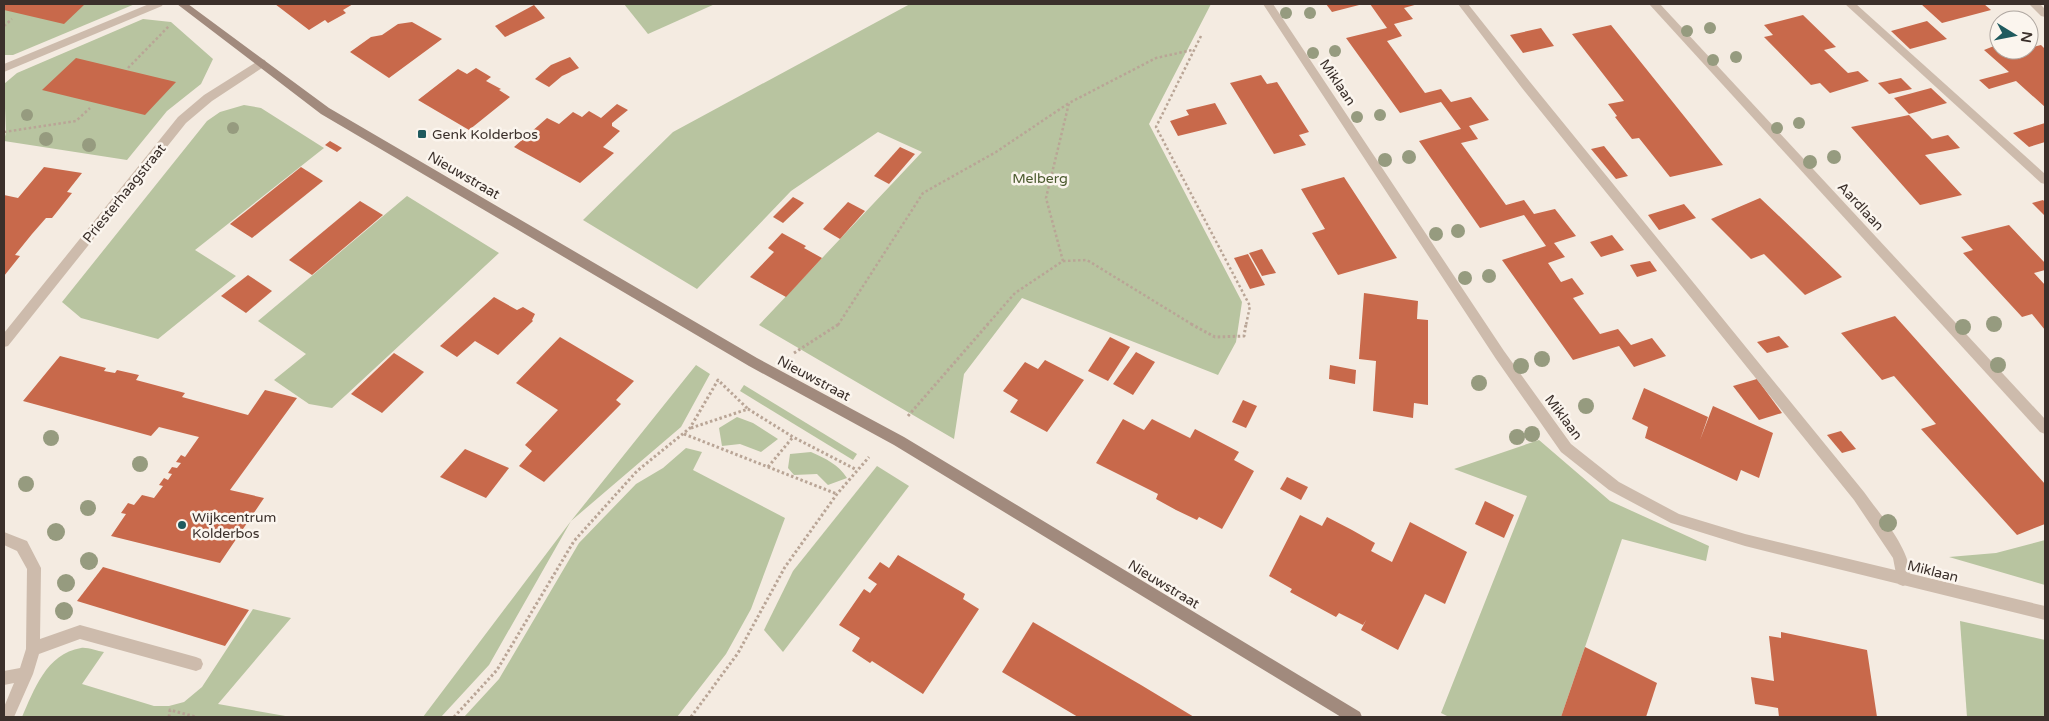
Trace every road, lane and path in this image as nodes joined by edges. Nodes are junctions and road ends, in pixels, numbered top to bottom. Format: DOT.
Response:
graph roads {
  1 [pos="158,4"];
  2 [pos="182,4"];
  3 [pos="1268,4"];
  4 [pos="1463,4"];
  5 [pos="1654,4"];
  6 [pos="1850,4"];
  7 [pos="2034,4"];
  8 [pos="2045,14"];
  9 [pos="12,19"];
  10 [pos="170,25"];
  11 [pos="4,26"];
  12 [pos="1201,36"];
  13 [pos="1192,50"];
  14 [pos="261,63"];
  15 [pos="4,68"];
  16 [pos="128,68"];
  17 [pos="1069,103"];
  18 [pos="90,108"];
  19 [pos="4,132"];
  20 [pos="2045,180"];
  21 [pos="1063,260"];
  22 [pos="4,342"];
  23 [pos="794,353"];
  24 [pos="748,409"];
  25 [pos="906,419"];
  26 [pos="690,428"];
  27 [pos="2045,428"];
  28 [pos="684,434"];
  29 [pos="793,437"];
  30 [pos="868,457"];
  31 [pos="768,467"];
  32 [pos="857,470"];
  33 [pos="837,494"];
  34 [pos="4,538"];
  35 [pos="1903,579"];
  36 [pos="2045,613"];
  37 [pos="33,649"];
  38 [pos="196,664"];
  39 [pos="26,674"];
  40 [pos="4,678"];
  41 [pos="7,717"];
  42 [pos="169,717"];
  43 [pos="196,717"];
  44 [pos="454,717"];
  45 [pos="690,717"];
  46 [pos="1355,717"];
  1 -- 15 [label="street"];
  2 -- 14 [label="street, Nieuwstraat"];
  3 -- 35 [label="street, Miklaan"];
  4 -- 35 [label="street"];
  5 -- 27 [label="street, Aardlaan"];
  6 -- 20 [label="street"];
  7 -- 8 [label="street"];
  9 -- 11 [label="path"];
  10 -- 16 [label="path"];
  12 -- 13 [label="path"];
  13 -- 17 [label="path"];
  13 -- 21 [label="path"];
  14 -- 22 [label="street, Priesterhaagstraat"];
  14 -- 46 [label="street, Nieuwstraat"];
  17 -- 21 [label="path"];
  17 -- 23 [label="path"];
  18 -- 19 [label="path"];
  21 -- 25 [label="path"];
  24 -- 26 [label="path"];
  24 -- 26 [label="path"];
  24 -- 29 [label="path"];
  26 -- 28 [label="path"];
  28 -- 31 [label="path"];
  28 -- 44 [label="path"];
  29 -- 31 [label="path"];
  29 -- 32 [label="path"];
  30 -- 32 [label="path"];
  31 -- 33 [label="path"];
  32 -- 33 [label="path"];
  33 -- 45 [label="path"];
  34 -- 37 [label="street"];
  35 -- 36 [label="street, Miklaan"];
  37 -- 38 [label="street"];
  37 -- 39 [label="street"];
  39 -- 40 [label="street"];
  39 -- 41 [label="street"];
  42 -- 43 [label="path"];
}
